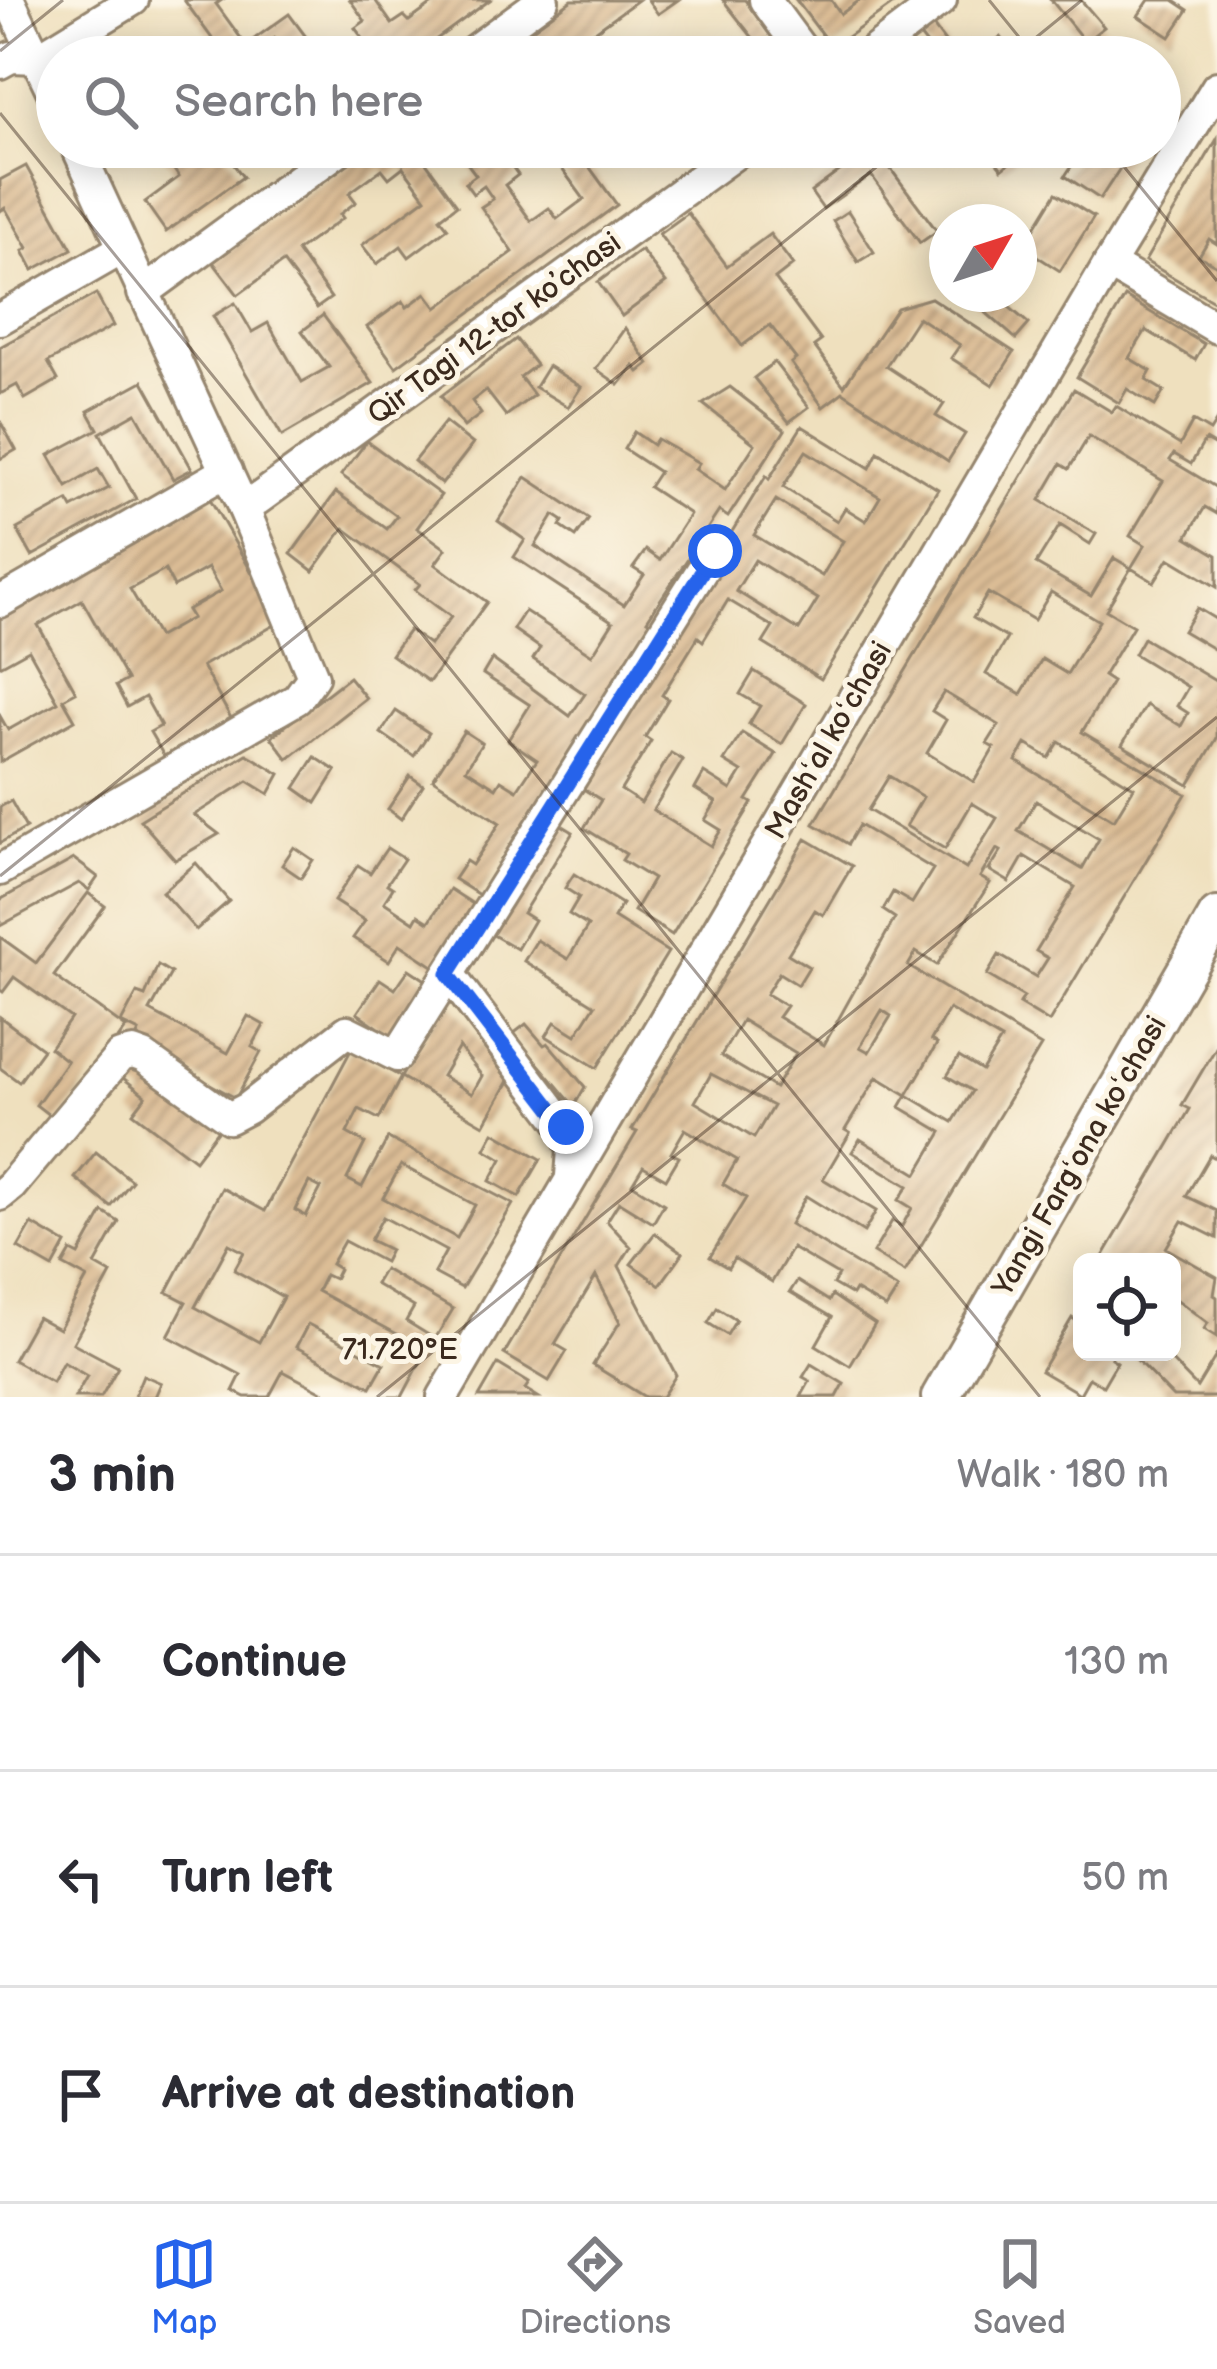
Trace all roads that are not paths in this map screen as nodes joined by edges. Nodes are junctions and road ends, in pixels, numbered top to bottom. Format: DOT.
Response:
graph roads {
  1 [pos="9,0"];
  2 [pos="133,0"];
  3 [pos="543,0"];
  4 [pos="765,0"];
  5 [pos="941,0"];
  6 [pos="74,36"];
  7 [pos="494,36"];
  8 [pos="791,36"];
  9 [pos="894,36"];
  10 [pos="36,54"];
  11 [pos="36,58"];
  12 [pos="0,63"];
  13 [pos="1217,87"];
  14 [pos="1181,145"];
  15 [pos="86,168"];
  16 [pos="314,168"];
  17 [pos="715,168"];
  18 [pos="1167,168"];
  19 [pos="122,249"];
  20 [pos="1108,264"];
  21 [pos="143,293"];
  22 [pos="0,319"];
  23 [pos="1217,328"];
  24 [pos="226,471"];
  25 [pos="244,509"];
  26 [pos="715,551"];
  27 [pos="0,602"];
  28 [pos="0,870"];
  29 [pos="1216,918"];
  30 [pos="448,974"];
  31 [pos="571,1176"];
  32 [pos="0,1195"];
  33 [pos="443,1397"];
  34 [pos="940,1397"];
  1 -- 10 [label="street"];
  2 -- 6 [label="street"];
  3 -- 7 [label="street"];
  4 -- 8 [label="street"];
  5 -- 9 [label="street"];
  11 -- 12 [label="street"];
  13 -- 14 [label="street, Mashʻal koʻchasi"];
  15 -- 19 [label="street"];
  16 -- 21 [label="street"];
  17 -- 25 [label="street, Qir Tagi 12-tor koʼchasi"];
  18 -- 20 [label="street, Mashʻal koʻchasi"];
  19 -- 21 [label="street"];
  19 -- 22 [label="street"];
  20 -- 23 [label="street"];
  20 -- 31 [label="street, Mashʻal koʻchasi"];
  21 -- 24 [label="street"];
  24 -- 25 [label="street"];
  24 -- 27 [label="street"];
  25 -- 28 [label="street"];
  26 -- 30 [label="street"];
  29 -- 34 [label="main road, Yangi Fargʻona koʻchasi"];
  30 -- 31 [label="street"];
  30 -- 32 [label="street"];
  31 -- 33 [label="street, Mashʻal koʻchasi"];
}
